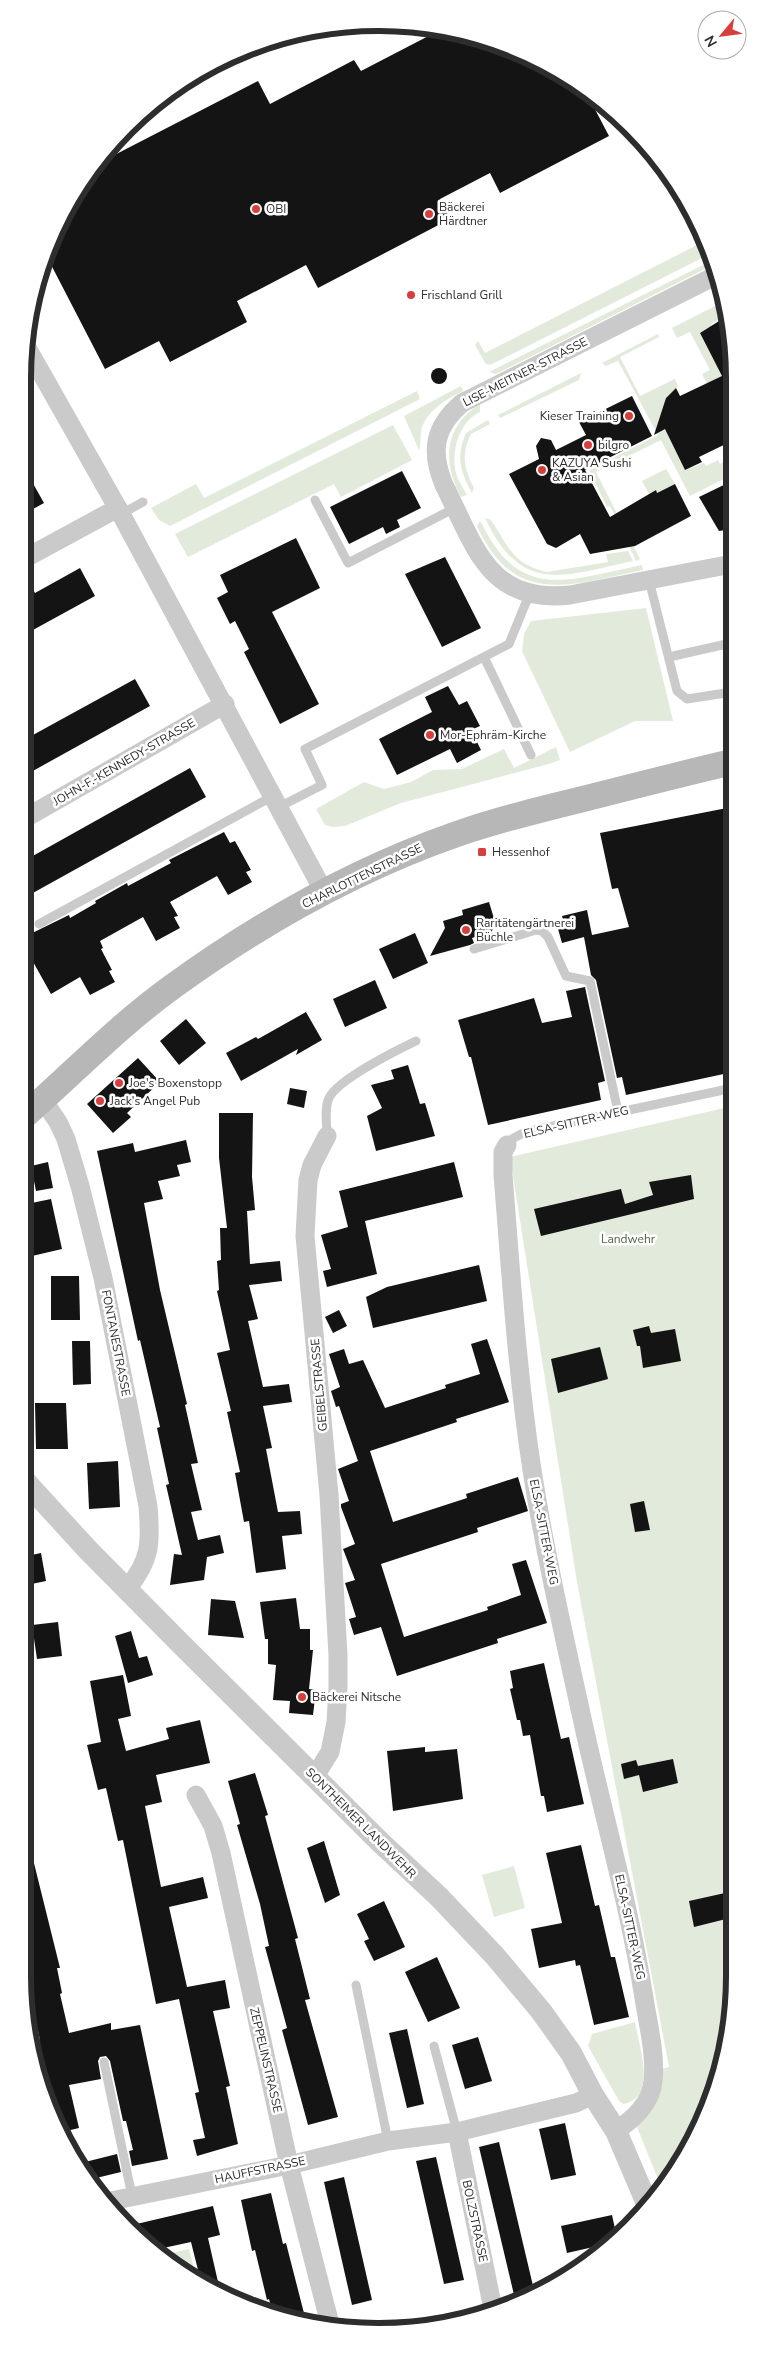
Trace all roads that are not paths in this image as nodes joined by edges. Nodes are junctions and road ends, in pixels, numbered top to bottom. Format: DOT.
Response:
graph roads {
  1 [pos="710,278"];
  2 [pos="32,356"];
  3 [pos="316,500"];
  4 [pos="143,502"];
  5 [pos="455,508"];
  6 [pos="120,511"];
  7 [pos="31,556"];
  8 [pos="726,565"];
  9 [pos="648,580"];
  10 [pos="529,594"];
  11 [pos="726,644"];
  12 [pos="484,657"];
  13 [pos="669,657"];
  14 [pos="726,693"];
  15 [pos="225,704"];
  16 [pos="532,755"];
  17 [pos="726,764"];
  18 [pos="276,801"];
  19 [pos="31,815"];
  20 [pos="324,892"];
  21 [pos="39,924"];
  22 [pos="474,949"];
  23 [pos="416,1041"];
  24 [pos="726,1089"];
  25 [pos="44,1100"];
  26 [pos="31,1111"];
  27 [pos="618,1112"];
  28 [pos="327,1136"];
  29 [pos="507,1145"];
  30 [pos="31,1488"];
  31 [pos="127,1590"];
  32 [pos="314,1776"];
  33 [pos="196,1795"];
  34 [pos="356,1985"];
  35 [pos="434,2046"];
  36 [pos="104,2062"];
  37 [pos="593,2095"];
  38 [pos="616,2131"];
  39 [pos="456,2132"];
  40 [pos="388,2141"];
  41 [pos="289,2165"];
  42 [pos="132,2196"];
  43 [pos="645,2198"];
  44 [pos="114,2200"];
  45 [pos="492,2303"];
  46 [pos="329,2319"];
  1 -- 5 [label="street, LISE-MEITNER-STRASSE"];
  2 -- 6 [label="street"];
  3 -- 5 [label="lane"];
  4 -- 6 [label="lane"];
  5 -- 10 [label="street, LISE-MEITNER-STRASSE"];
  6 -- 7 [label="street"];
  6 -- 15 [label="street"];
  8 -- 9 [label="street, LISE-MEITNER-STRASSE"];
  9 -- 10 [label="street, LISE-MEITNER-STRASSE"];
  9 -- 13 [label="lane"];
  10 -- 12 [label="lane"];
  11 -- 13 [label="lane"];
  12 -- 16 [label="lane"];
  12 -- 18 [label="lane"];
  13 -- 14 [label="lane"];
  15 -- 18 [label="street"];
  15 -- 19 [label="street, JOHN-F.-KENNEDY-STRASSE"];
  17 -- 20 [label="main road, CHARLOTTENSTRASSE"];
  18 -- 20 [label="street"];
  18 -- 21 [label="lane"];
  20 -- 25 [label="main road, CHARLOTTENSTRASSE"];
  22 -- 27 [label="lane"];
  23 -- 28 [label="lane, GEIBELSTRASSE"];
  24 -- 27 [label="lane, ELSA-SITTER-WEG"];
  25 -- 26 [label="main road, CHARLOTTENSTRASSE"];
  25 -- 31 [label="street, FONTANESTRASSE"];
  27 -- 29 [label="lane, ELSA-SITTER-WEG"];
  28 -- 32 [label="street, GEIBELSTRASSE"];
  29 -- 38 [label="street, ELSA-SITTER-WEG"];
  30 -- 31 [label="street, SONTHEIMER LANDWEHR"];
  31 -- 32 [label="street, SONTHEIMER LANDWEHR"];
  32 -- 37 [label="street, SONTHEIMER LANDWEHR"];
  33 -- 41 [label="street, ZEPPELINSTRASSE"];
  34 -- 40 [label="lane"];
  35 -- 39 [label="lane"];
  36 -- 42 [label="lane"];
  37 -- 38 [label="street, SONTHEIMER LANDWEHR"];
  37 -- 39 [label="street, HAUFFSTRASSE"];
  38 -- 43 [label="street, SONTHEIMER LANDWEHR"];
  39 -- 40 [label="street, HAUFFSTRASSE"];
  39 -- 45 [label="street, BOLZSTRASSE"];
  40 -- 41 [label="street, HAUFFSTRASSE"];
  41 -- 42 [label="street, HAUFFSTRASSE"];
  41 -- 46 [label="street, ZEPPELINSTRASSE"];
  42 -- 44 [label="street, HAUFFSTRASSE"];
}
